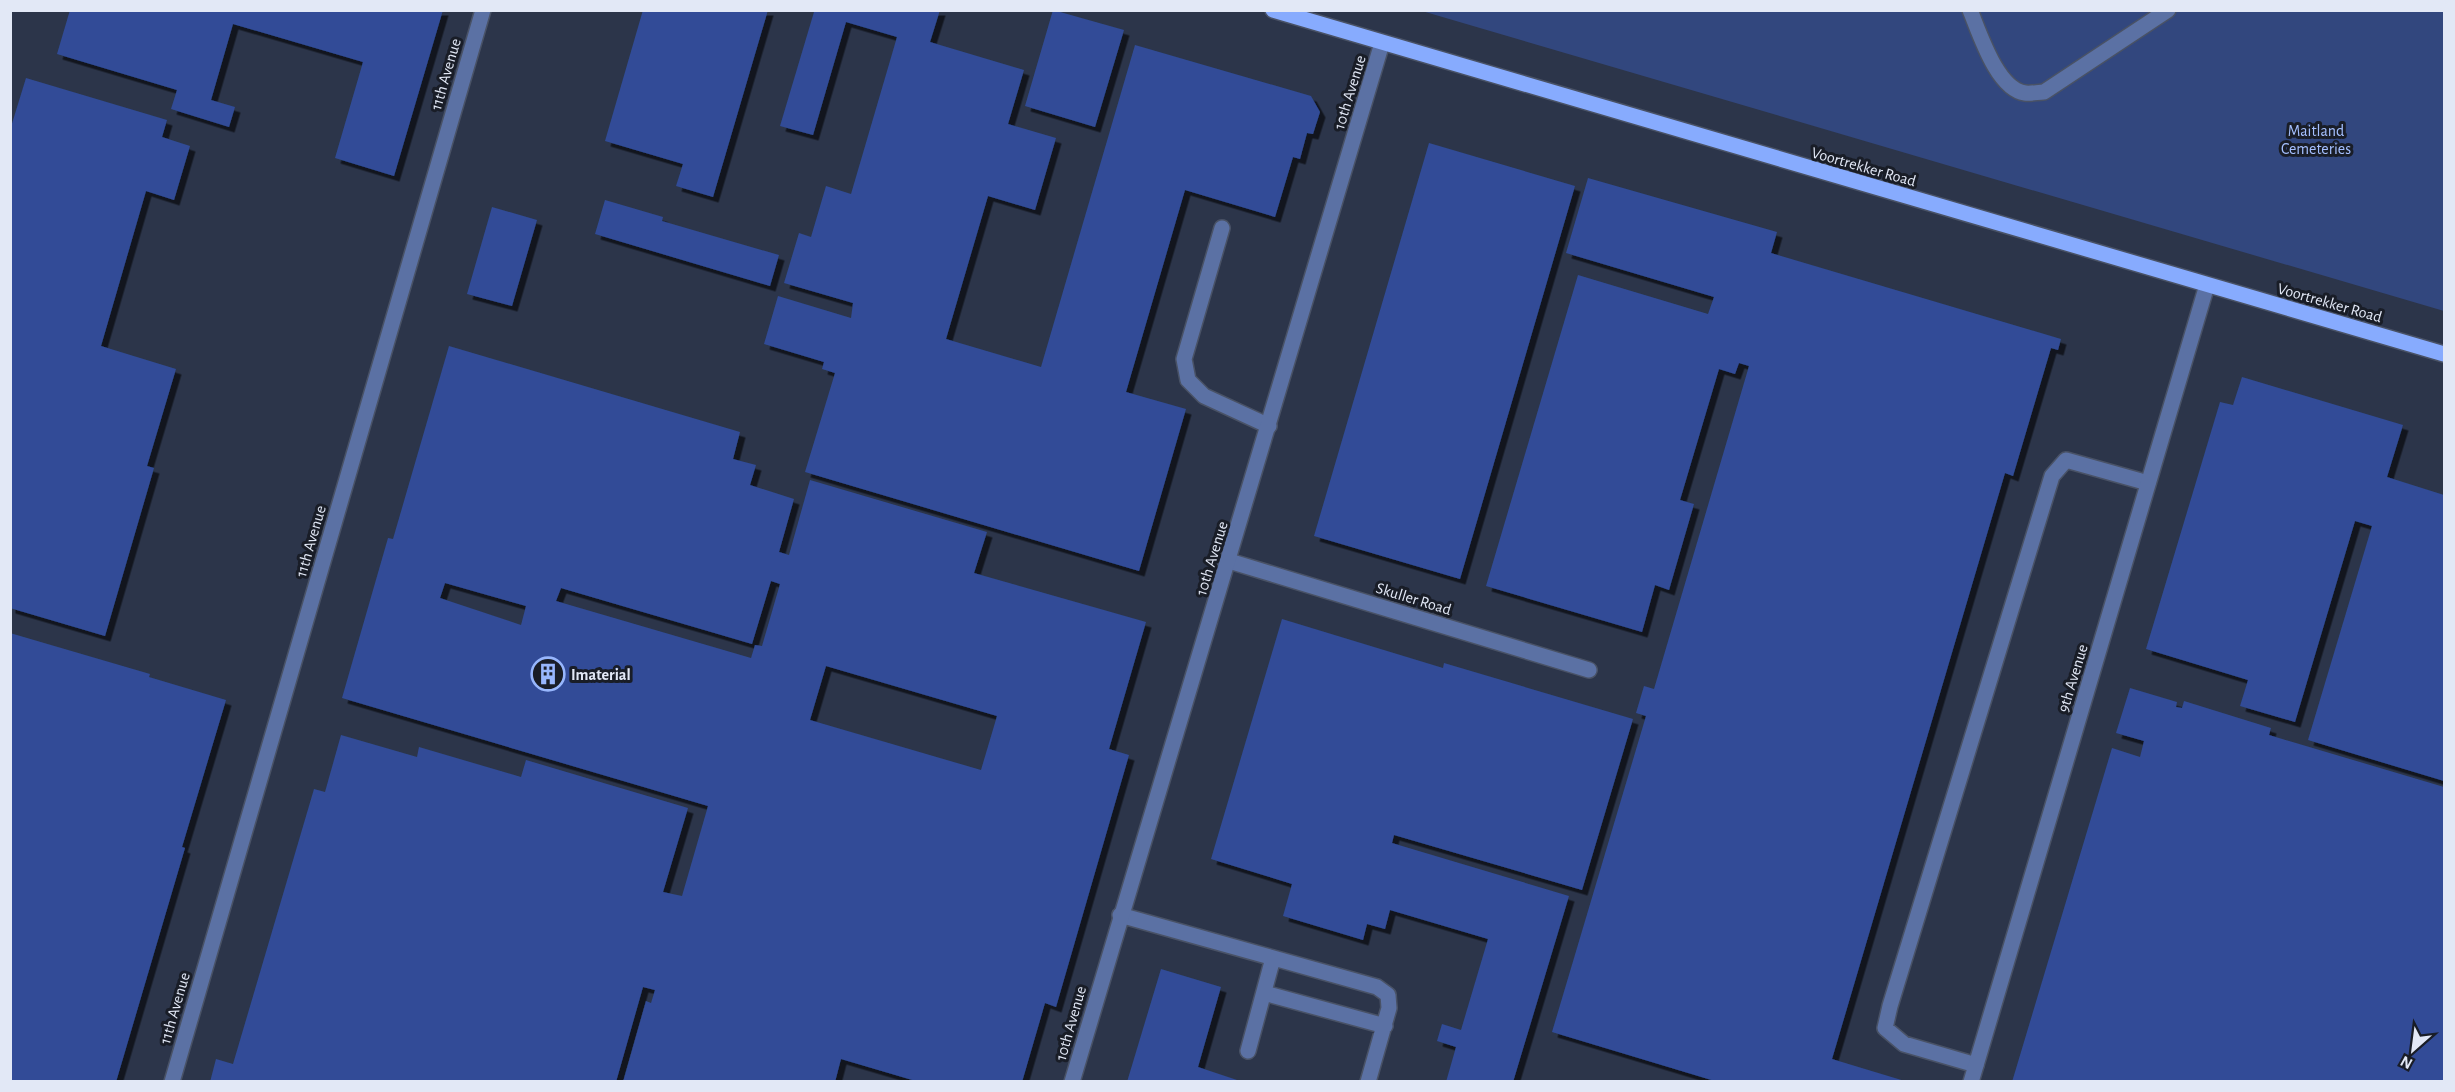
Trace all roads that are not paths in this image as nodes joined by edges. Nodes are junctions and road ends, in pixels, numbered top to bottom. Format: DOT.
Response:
graph roads {
  1 [pos="483,10"];
  2 [pos="1273,10"];
  3 [pos="1970,10"];
  4 [pos="2168,10"];
  5 [pos="1382,43"];
  6 [pos="1222,228"];
  7 [pos="2207,285"];
  8 [pos="2445,354"];
  9 [pos="1269,426"];
  10 [pos="2148,483"];
  11 [pos="1229,561"];
  12 [pos="1589,670"];
  13 [pos="1120,915"];
  14 [pos="1273,958"];
  15 [pos="1264,993"];
  16 [pos="1385,1026"];
  17 [pos="1248,1051"];
  18 [pos="1976,1065"];
  19 [pos="172,1082"];
  20 [pos="1072,1082"];
  21 [pos="1368,1082"];
  22 [pos="1971,1082"];
  1 -- 19 [label="street, 11th Avenue"];
  2 -- 5 [label="main road, Voortrekker Road"];
  3 -- 4 [label="street"];
  5 -- 7 [label="main road, Voortrekker Road"];
  5 -- 9 [label="street, 10th Avenue"];
  6 -- 9 [label="street"];
  7 -- 8 [label="main road, Voortrekker Road"];
  7 -- 10 [label="street, 9th Avenue"];
  9 -- 11 [label="street, 10th Avenue"];
  10 -- 18 [label="street, 9th Avenue"];
  10 -- 18 [label="street"];
  11 -- 12 [label="street, Skuller Road"];
  11 -- 13 [label="street, 10th Avenue"];
  13 -- 14 [label="street"];
  13 -- 20 [label="street, 10th Avenue"];
  14 -- 15 [label="street"];
  14 -- 16 [label="street"];
  15 -- 16 [label="street"];
  15 -- 17 [label="street"];
  16 -- 21 [label="street"];
  18 -- 22 [label="street, 9th Avenue"];
}
